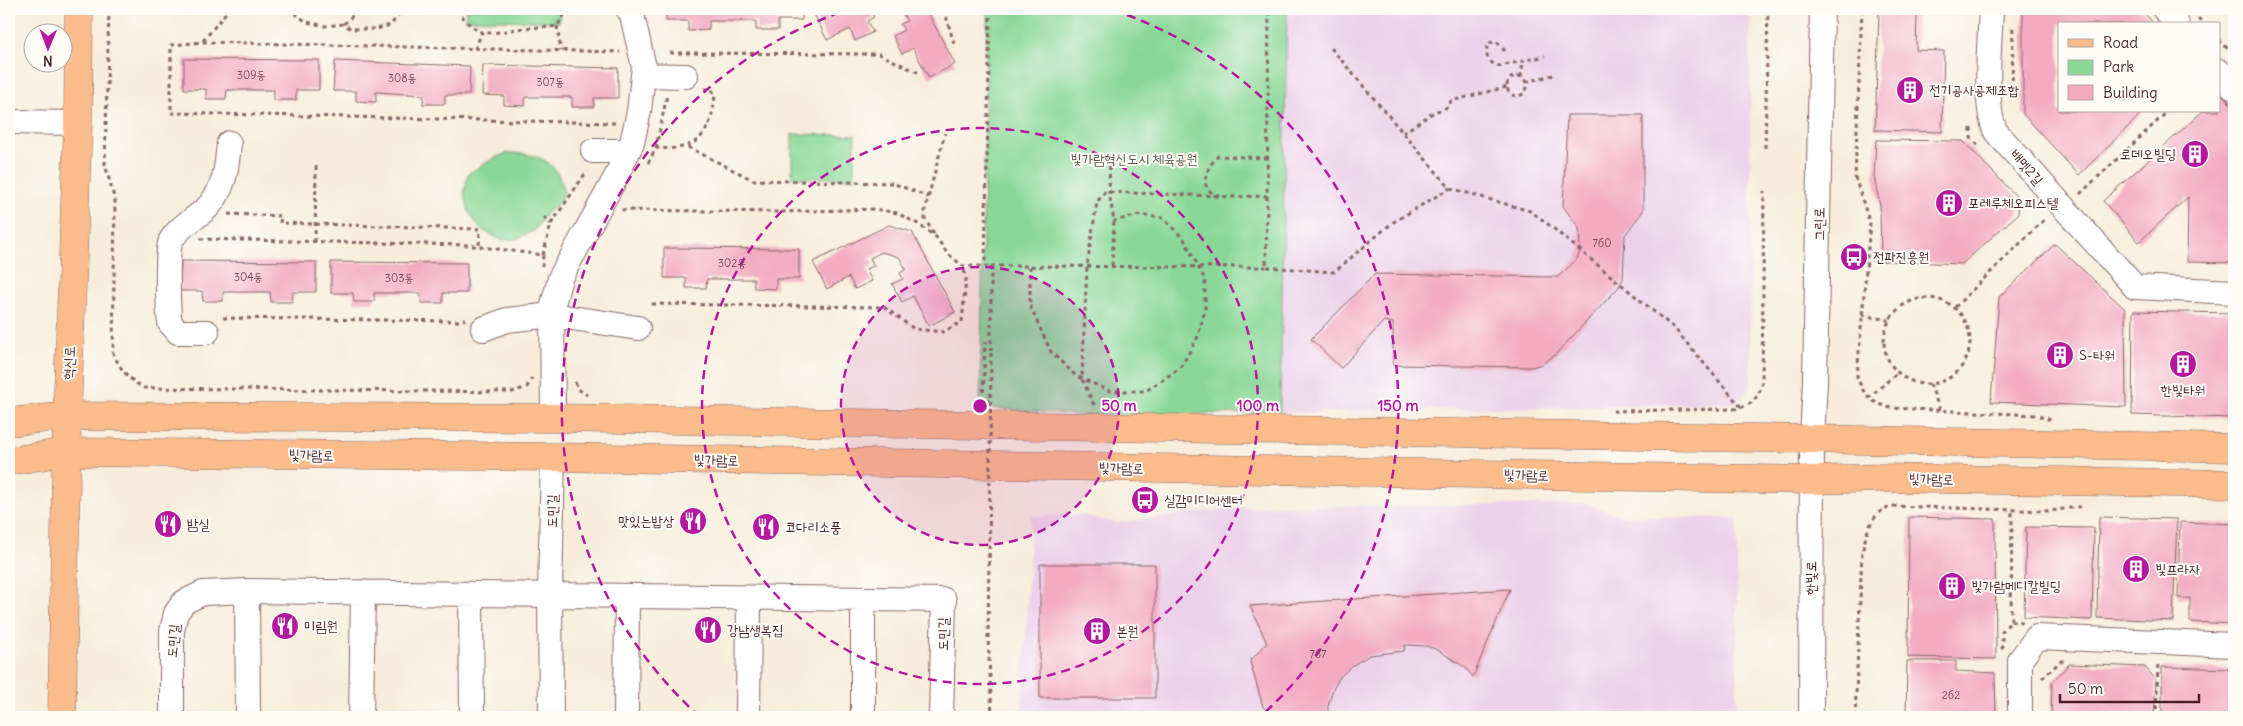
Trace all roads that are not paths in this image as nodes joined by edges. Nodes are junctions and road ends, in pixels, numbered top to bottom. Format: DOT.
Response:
graph roads {
  1 [pos="79,9"];
  2 [pos="628,9"];
  3 [pos="1822,9"];
  4 [pos="1991,9"];
  5 [pos="2164,9"];
  6 [pos="2175,22"];
  7 [pos="2220,72"];
  8 [pos="643,75"];
  9 [pos="682,84"];
  10 [pos="2234,88"];
  11 [pos="9,122"];
  12 [pos="78,123"];
  13 [pos="229,143"];
  14 [pos="594,151"];
  15 [pos="628,151"];
  16 [pos="2234,292"];
  17 [pos="552,315"];
  18 [pos="475,323"];
  19 [pos="213,325"];
  20 [pos="638,328"];
  21 [pos="68,416"];
  22 [pos="554,418"];
  23 [pos="9,422"];
  24 [pos="1812,439"];
  25 [pos="2234,448"];
  26 [pos="67,452"];
  27 [pos="553,457"];
  28 [pos="9,461"];
  29 [pos="1812,480"];
  30 [pos="2234,484"];
  31 [pos="248,591"];
  32 [pos="363,592"];
  33 [pos="471,594"];
  34 [pos="550,594"];
  35 [pos="627,596"];
  36 [pos="749,598"];
  37 [pos="864,599"];
  38 [pos="2234,644"];
  39 [pos="62,717"];
  40 [pos="172,717"];
  41 [pos="248,717"];
  42 [pos="361,717"];
  43 [pos="472,717"];
  44 [pos="551,717"];
  45 [pos="626,717"];
  46 [pos="748,717"];
  47 [pos="863,717"];
  48 [pos="941,717"];
  49 [pos="1811,717"];
  50 [pos="2020,717"];
  1 -- 12 [label="main road, 혁신로"];
  2 -- 8 [label="street"];
  3 -- 24 [label="street, 그린로"];
  4 -- 16 [label="street, 배멧2길"];
  5 -- 6 [label="street"];
  7 -- 10 [label="street"];
  8 -- 9 [label="street"];
  8 -- 15 [label="street"];
  11 -- 12 [label="street"];
  12 -- 21 [label="main road, 혁신로"];
  13 -- 19 [label="street"];
  14 -- 15 [label="street"];
  15 -- 17 [label="street"];
  17 -- 18 [label="street"];
  17 -- 20 [label="street"];
  17 -- 22 [label="street"];
  21 -- 22 [label="main road"];
  21 -- 23 [label="main road"];
  21 -- 26 [label="main road, 혁신로"];
  22 -- 24 [label="main road"];
  24 -- 25 [label="main road"];
  24 -- 29 [label="street, 한빛로"];
  26 -- 27 [label="main road, 빛가람로"];
  26 -- 28 [label="main road, 빛가람로"];
  26 -- 39 [label="main road, 혁신로"];
  27 -- 29 [label="main road, 빛가람로"];
  27 -- 34 [label="street, 도민길"];
  29 -- 30 [label="main road, 빛가람로"];
  29 -- 49 [label="street, 한빛로"];
  31 -- 32 [label="street, 도민길"];
  31 -- 40 [label="street, 도민길"];
  31 -- 41 [label="street"];
  32 -- 33 [label="street, 도민길"];
  32 -- 42 [label="street"];
  33 -- 34 [label="street, 도민길"];
  33 -- 43 [label="street"];
  34 -- 35 [label="street, 도민길"];
  34 -- 44 [label="street, 도민길"];
  35 -- 36 [label="street, 도민길"];
  35 -- 45 [label="street"];
  36 -- 37 [label="street, 도민길"];
  36 -- 46 [label="street"];
  37 -- 47 [label="street"];
  37 -- 48 [label="street, 도민길"];
  38 -- 50 [label="street"];
}
